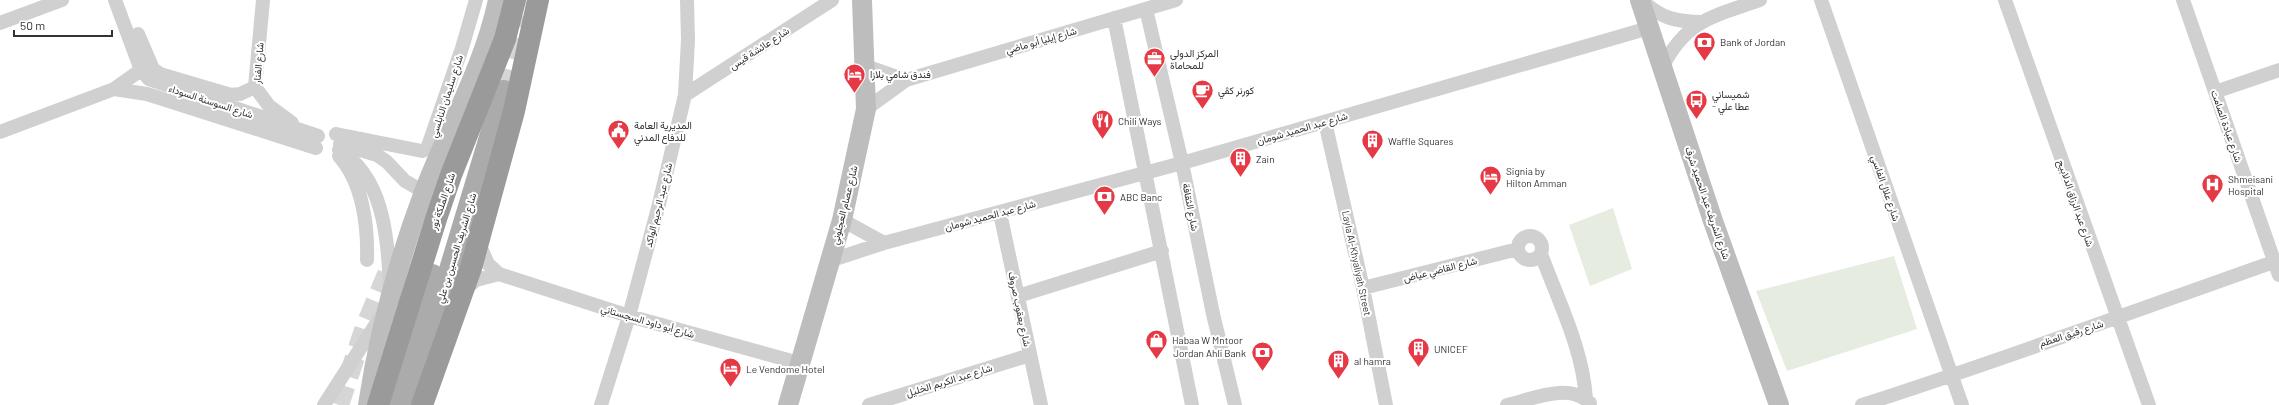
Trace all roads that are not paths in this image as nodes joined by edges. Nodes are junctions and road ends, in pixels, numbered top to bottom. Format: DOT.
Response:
graph roads {
  1 [pos="62,0"];
  2 [pos="115,0"];
  3 [pos="124,0"];
  4 [pos="263,0"];
  5 [pos="476,0"];
  6 [pos="498,0"];
  7 [pos="515,0"];
  8 [pos="538,0"];
  9 [pos="548,0"];
  10 [pos="687,0"];
  11 [pos="832,0"];
  12 [pos="862,0"];
  13 [pos="1176,0"];
  14 [pos="1640,0"];
  15 [pos="1760,0"];
  16 [pos="1821,0"];
  17 [pos="2005,0"];
  18 [pos="2183,0"];
  19 [pos="1146,9"];
  20 [pos="1114,18"];
  21 [pos="1700,22"];
  22 [pos="0,23"];
  23 [pos="1649,28"];
  24 [pos="866,66"];
  25 [pos="1663,66"];
  26 [pos="141,70"];
  27 [pos="2279,70"];
  28 [pos="906,80"];
  29 [pos="255,87"];
  30 [pos="114,89"];
  31 [pos="504,91"];
  32 [pos="2215,92"];
  33 [pos="685,95"];
  34 [pos="866,108"];
  35 [pos="514,111"];
  36 [pos="1325,122"];
  37 [pos="300,129"];
  38 [pos="0,132"];
  39 [pos="317,142"];
  40 [pos="338,145"];
  41 [pos="1182,163"];
  42 [pos="465,169"];
  43 [pos="1146,172"];
  44 [pos="424,192"];
  45 [pos="1000,213"];
  46 [pos="842,220"];
  47 [pos="478,241"];
  48 [pos="884,243"];
  49 [pos="1518,248"];
  50 [pos="1162,251"];
  51 [pos="1541,254"];
  52 [pos="367,260"];
  53 [pos="829,261"];
  54 [pos="2278,266"];
  55 [pos="499,274"];
  56 [pos="1363,288"];
  57 [pos="464,290"];
  58 [pos="1018,296"];
  59 [pos="389,298"];
  60 [pos="629,316"];
  61 [pos="2117,318"];
  62 [pos="1030,355"];
  63 [pos="799,363"];
  64 [pos="1952,376"];
  65 [pos="1589,402"];
  66 [pos="324,405"];
  67 [pos="368,405"];
  68 [pos="378,405"];
  69 [pos="390,405"];
  70 [pos="409,405"];
  71 [pos="422,405"];
  72 [pos="601,405"];
  73 [pos="788,405"];
  74 [pos="869,405"];
  75 [pos="1040,405"];
  76 [pos="1192,405"];
  77 [pos="1235,405"];
  78 [pos="1386,405"];
  79 [pos="1507,405"];
  80 [pos="1779,405"];
  81 [pos="1862,405"];
  82 [pos="1962,405"];
  83 [pos="2150,405"];
  1 -- 22 [label="street"];
  2 -- 26 [label="street"];
  3 -- 29 [label="street"];
  4 -- 29 [label="street, شارع الفنار"];
  5 -- 40 [label="street, شارع سليمان النابلسي"];
  6 -- 44 [label="street"];
  7 -- 68 [label="highway, شارع الملكة نور"];
  8 -- 35 [label="highway"];
  9 -- 35 [label="street"];
  10 -- 33 [label="street, شارع عبد الرحيم الواكد"];
  11 -- 33 [label="street, شارع عائشة قيس"];
  12 -- 24 [label="street, شارع عصام العجلوني"];
  13 -- 19 [label="street, شارع إيليا أبو ماضي"];
  14 -- 21 [label="street"];
  14 -- 23 [label="street, شارع الشريف عبد الحميد شرف"];
  15 -- 21 [label="street"];
  16 -- 64 [label="street, شارع علال الفاسي"];
  17 -- 61 [label="street, شارع عبد الرزاق الدلابيح"];
  18 -- 32 [label="street, شارع عبادة الصامت"];
  19 -- 20 [label="street, شارع إيليا أبو ماضي"];
  19 -- 41 [label="street, شارع الثقافة"];
  20 -- 28 [label="street, شارع إيليا أبو ماضي"];
  20 -- 43 [label="street"];
  21 -- 25 [label="street"];
  23 -- 25 [label="street, شارع الشريف عبد الحميد شرف"];
  23 -- 36 [label="street, شارع عبد الحميد شومان"];
  24 -- 28 [label="street"];
  24 -- 34 [label="street, شارع عصام العجلوني"];
  25 -- 80 [label="street, شارع الشريف عبد الحميد شرف"];
  26 -- 30 [label="street, شارع السوسنة السوداء"];
  26 -- 37 [label="street, شارع السوسنة السوداء"];
  27 -- 32 [label="street"];
  28 -- 34 [label="street, شارع إيليا أبو ماضي"];
  29 -- 37 [label="street, شارع الفنار"];
  30 -- 38 [label="street, شارع السوسنة السوداء"];
  30 -- 39 [label="street, شارع السوسنة السوداء"];
  31 -- 70 [label="main road, شارع الشريف الحسين بن علي"];
  32 -- 54 [label="street, شارع عبادة الصامت"];
  33 -- 60 [label="street, شارع عبد الرحيم الواكد"];
  34 -- 46 [label="street, شارع عصام العجلوني"];
  35 -- 47 [label="highway"];
  36 -- 41 [label="street, شارع عبد الحميد شومان"];
  36 -- 56 [label="street, Layla Al-Khyaliyah Street"];
  37 -- 39 [label="street, شارع السوسنة السوداء"];
  39 -- 40 [label="street"];
  39 -- 40 [label="street"];
  40 -- 44 [label="street"];
  40 -- 52 [label="street"];
  40 -- 59 [label="street"];
  41 -- 43 [label="street, شارع عبد الحميد شومان"];
  41 -- 77 [label="street, شارع الثقافة"];
  42 -- 69 [label="main road, شارع الشريف الحسين بن علي"];
  43 -- 45 [label="street, شارع عبد الحميد شومان"];
  43 -- 50 [label="street"];
  44 -- 59 [label="street"];
  45 -- 48 [label="street, شارع عبد الحميد شومان"];
  45 -- 58 [label="street, شارع يعقوب صروف"];
  46 -- 48 [label="street"];
  46 -- 53 [label="street, شارع عصام العجلوني"];
  47 -- 55 [label="street"];
  47 -- 57 [label="highway"];
  48 -- 53 [label="street, شارع عبد الحميد شومان"];
  49 -- 51 [label="street"];
  49 -- 51 [label="street"];
  49 -- 56 [label="street, شارع القاضي عياض"];
  50 -- 58 [label="street"];
  50 -- 76 [label="street"];
  51 -- 65 [label="street"];
  53 -- 63 [label="street, شارع عصام العجلوني"];
  54 -- 61 [label="street, شارع رفيق العظم"];
  55 -- 57 [label="street"];
  55 -- 60 [label="street, شارع أبو داود السجستاني"];
  56 -- 78 [label="street, Layla Al-Khyaliyah Street"];
  57 -- 71 [label="highway"];
  58 -- 62 [label="street, شارع يعقوب صروف"];
  59 -- 66 [label="street"];
  59 -- 67 [label="street"];
  60 -- 63 [label="street, شارع أبو داود السجستاني"];
  60 -- 72 [label="street, شارع عبد الرحيم الواكد"];
  61 -- 64 [label="street, شارع رفيق العظم"];
  61 -- 83 [label="street, شارع عبد الرزاق الدلابيح"];
  62 -- 74 [label="street, شارع عبد الكريم الخليل"];
  62 -- 75 [label="street, شارع يعقوب صروف"];
  63 -- 73 [label="street, شارع عصام العجلوني"];
  64 -- 81 [label="street, شارع رفيق العظم"];
  64 -- 82 [label="street, شارع علال الفاسي"];
  65 -- 79 [label="street"];
}
